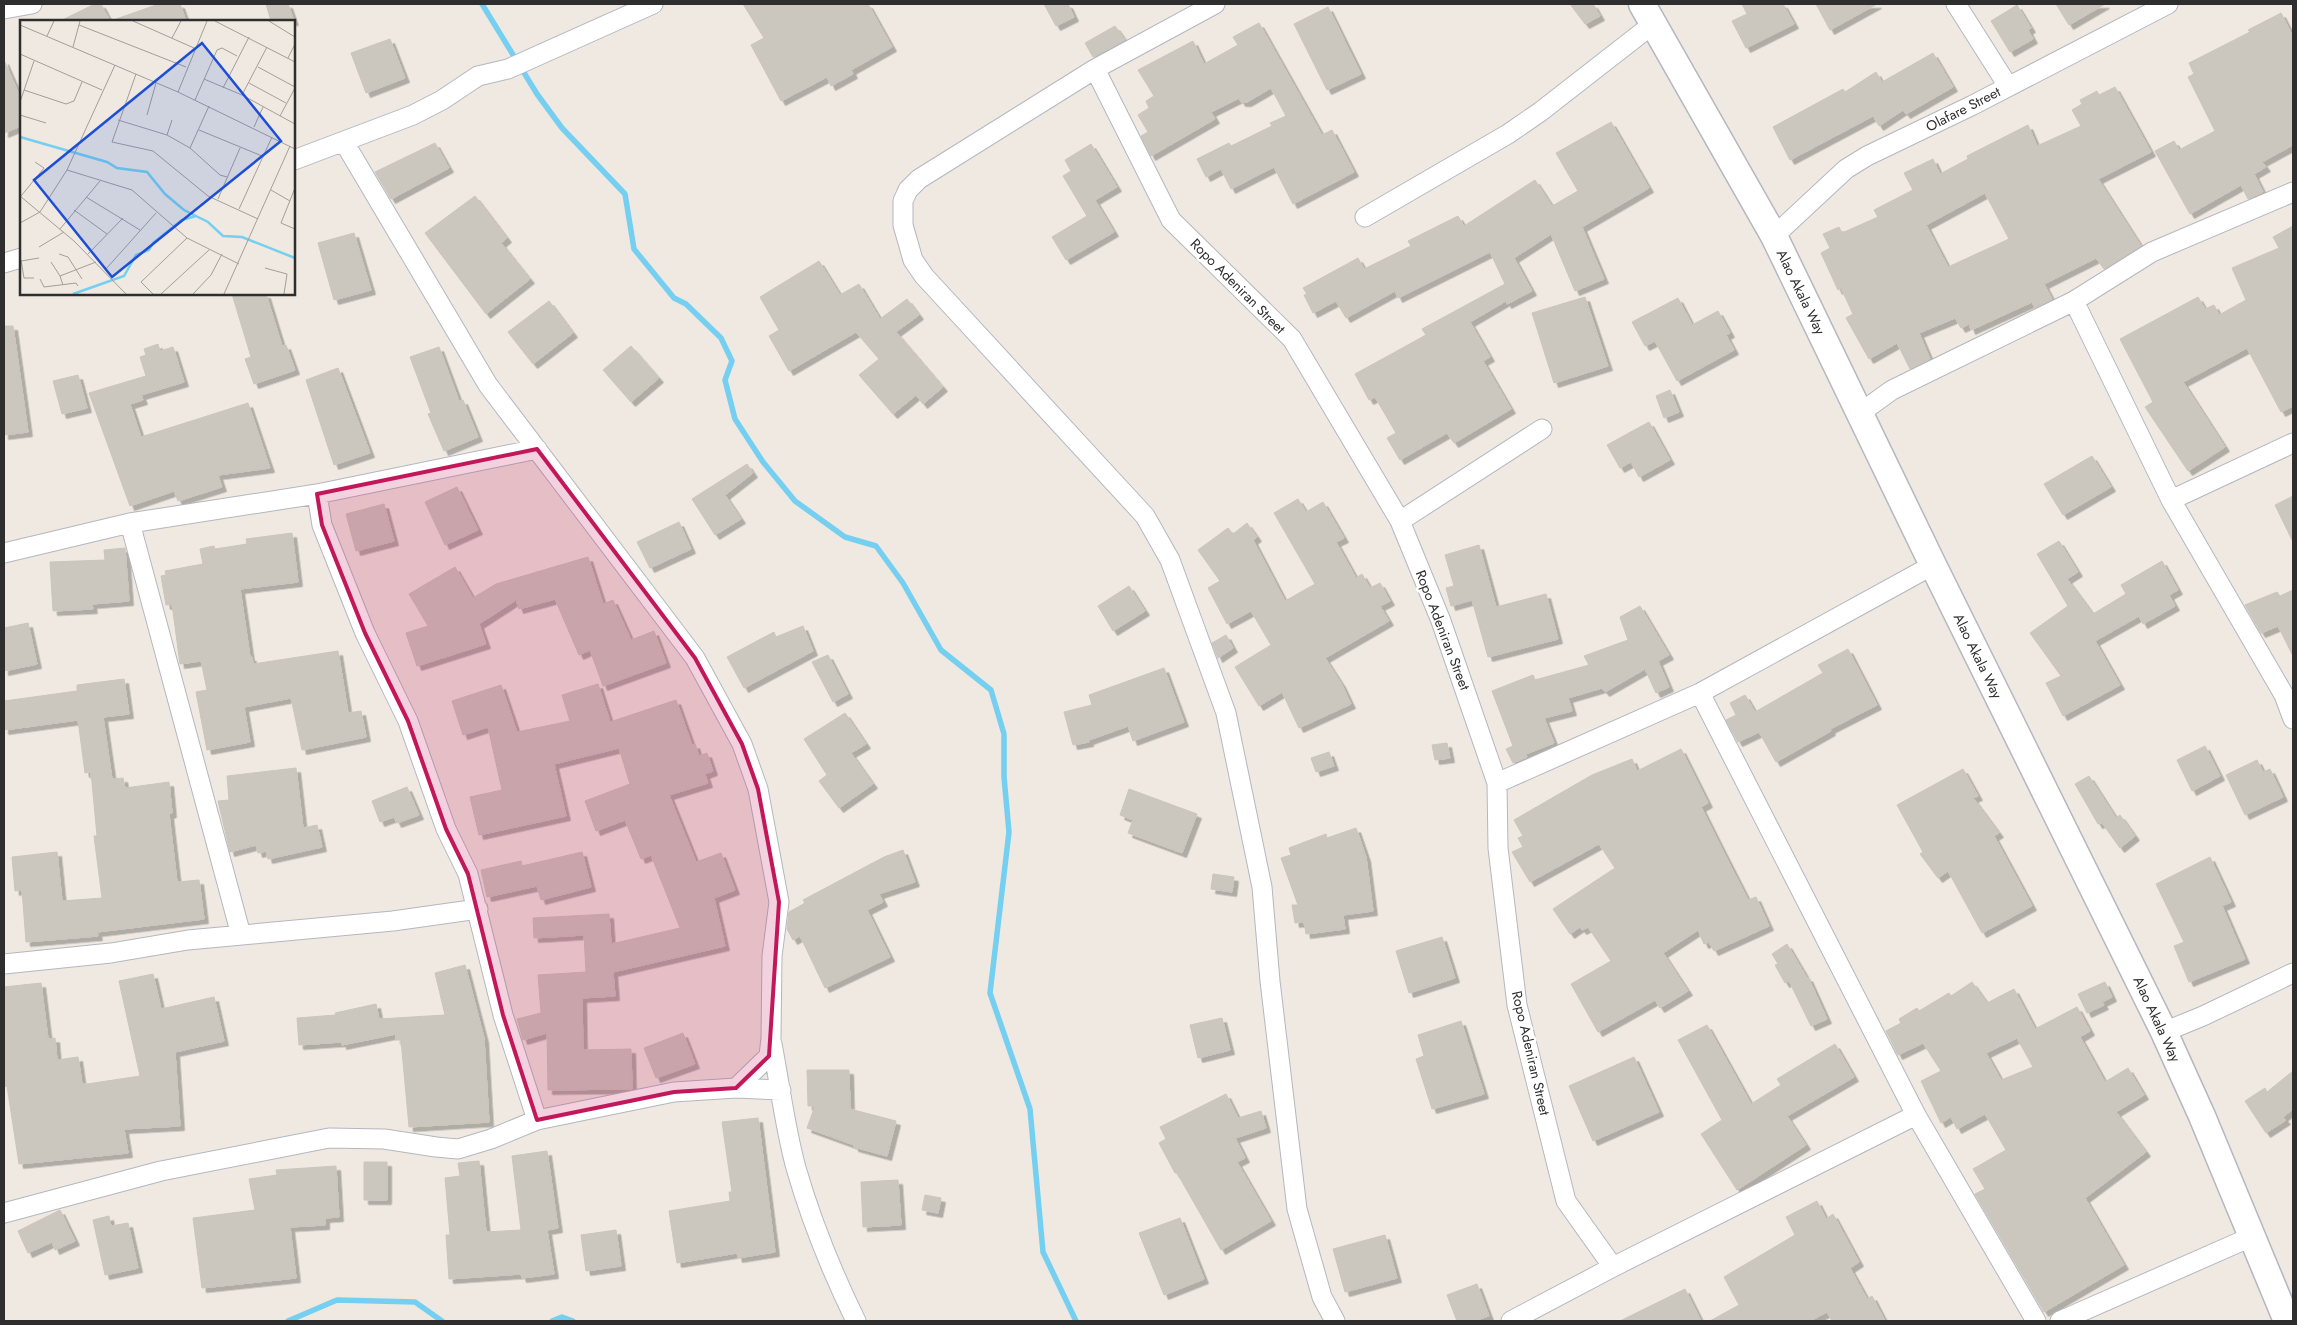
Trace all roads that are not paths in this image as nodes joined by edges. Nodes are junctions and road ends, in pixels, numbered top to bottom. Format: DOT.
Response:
graph roads {
  1 [pos="32,4"];
  2 [pos="654,4"];
  3 [pos="1215,4"];
  4 [pos="1956,4"];
  5 [pos="2168,4"];
  6 [pos="4,10"];
  7 [pos="1647,14"];
  8 [pos="1095,69"];
  9 [pos="2008,86"];
  10 [pos="344,142"];
  11 [pos="295,160"];
  12 [pos="2293,192"];
  13 [pos="1365,217"];
  14 [pos="1774,236"];
  15 [pos="20,258"];
  16 [pos="4,263"];
  17 [pos="2074,301"];
  18 [pos="1860,412"];
  19 [pos="1542,429"];
  20 [pos="2293,443"];
  21 [pos="537,449"];
  22 [pos="317,494"];
  23 [pos="2171,500"];
  24 [pos="1400,521"];
  25 [pos="130,523"];
  26 [pos="4,553"];
  27 [pos="1933,565"];
  28 [pos="1700,693"];
  29 [pos="2289,693"];
  30 [pos="2293,719"];
  31 [pos="1497,783"];
  32 [pos="477,905"];
  33 [pos="241,935"];
  34 [pos="4,964"];
  35 [pos="2293,973"];
  36 [pos="2164,1032"];
  37 [pos="771,1038"];
  38 [pos="736,1088"];
  39 [pos="781,1090"];
  40 [pos="1916,1115"];
  41 [pos="537,1120"];
  42 [pos="4,1213"];
  43 [pos="2251,1237"];
  44 [pos="1613,1267"];
  45 [pos="856,1321"];
  46 [pos="1335,1321"];
  47 [pos="1511,1321"];
  48 [pos="2036,1321"];
  49 [pos="2060,1321"];
  50 [pos="2287,1321"];
  1 -- 6 [label="street"];
  2 -- 10 [label="street"];
  3 -- 8 [label="street"];
  4 -- 9 [label="street"];
  5 -- 9 [label="street, Olafare Street"];
  7 -- 13 [label="street"];
  7 -- 14 [label="street, Alao Akala Way"];
  8 -- 24 [label="street, Ropo Adeniran Street"];
  8 -- 46 [label="street"];
  9 -- 14 [label="street, Olafare Street"];
  10 -- 11 [label="street"];
  10 -- 21 [label="street"];
  12 -- 17 [label="street"];
  14 -- 18 [label="street, Alao Akala Way"];
  15 -- 16 [label="street"];
  17 -- 18 [label="street"];
  17 -- 23 [label="street"];
  18 -- 27 [label="street, Alao Akala Way"];
  19 -- 24 [label="street"];
  20 -- 23 [label="street"];
  21 -- 22 [label="street"];
  21 -- 37 [label="street"];
  22 -- 25 [label="street"];
  22 -- 32 [label="street"];
  23 -- 29 [label="street"];
  24 -- 31 [label="street, Ropo Adeniran Street"];
  25 -- 26 [label="street"];
  25 -- 33 [label="street"];
  27 -- 28 [label="street"];
  27 -- 36 [label="street, Alao Akala Way"];
  28 -- 31 [label="street"];
  28 -- 40 [label="street"];
  29 -- 30 [label="street"];
  31 -- 44 [label="street, Ropo Adeniran Street"];
  32 -- 33 [label="street"];
  32 -- 41 [label="street"];
  33 -- 34 [label="street"];
  35 -- 36 [label="street"];
  36 -- 43 [label="street, Alao Akala Way"];
  37 -- 38 [label="street"];
  37 -- 39 [label="street"];
  38 -- 39 [label="street"];
  38 -- 41 [label="street"];
  39 -- 45 [label="street"];
  40 -- 44 [label="street"];
  40 -- 48 [label="street"];
  41 -- 42 [label="street"];
  43 -- 49 [label="street"];
  43 -- 50 [label="street, Alao Akala Way"];
  44 -- 47 [label="street"];
}
